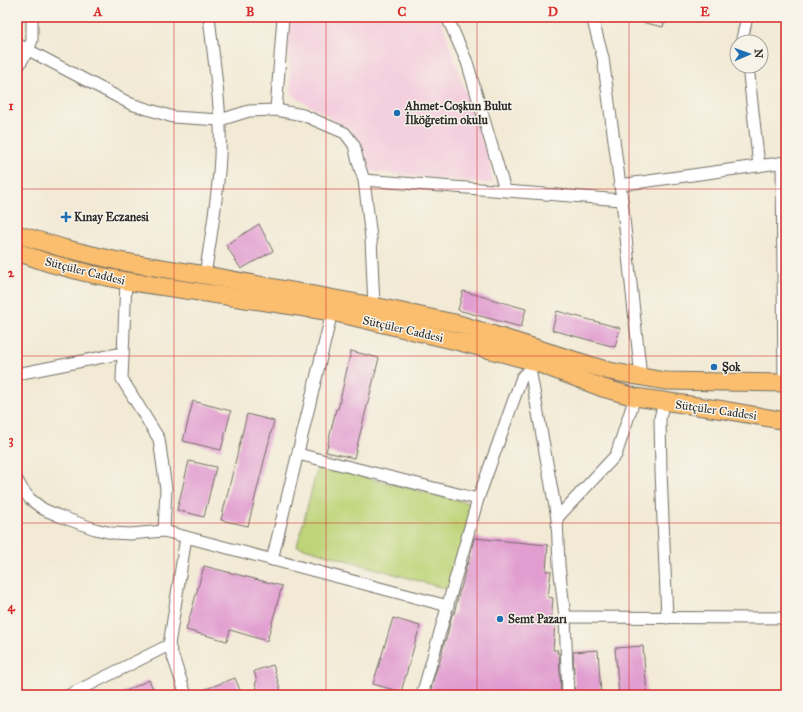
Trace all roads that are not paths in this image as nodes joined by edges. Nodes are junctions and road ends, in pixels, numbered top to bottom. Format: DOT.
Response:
graph roads {
  1 [pos="32,17"];
  2 [pos="209,17"];
  3 [pos="283,17"];
  4 [pos="447,17"];
  5 [pos="592,17"];
  6 [pos="747,17"];
  7 [pos="743,34"];
  8 [pos="17,44"];
  9 [pos="28,50"];
  10 [pos="17,69"];
  11 [pos="749,74"];
  12 [pos="276,110"];
  13 [pos="220,120"];
  14 [pos="784,163"];
  15 [pos="759,166"];
  16 [pos="364,180"];
  17 [pos="620,185"];
  18 [pos="504,190"];
  19 [pos="622,200"];
  20 [pos="17,234"];
  21 [pos="17,252"];
  22 [pos="205,275"];
  23 [pos="126,281"];
  24 [pos="374,306"];
  25 [pos="332,312"];
  26 [pos="123,353"];
  27 [pos="531,365"];
  28 [pos="17,374"];
  29 [pos="641,377"];
  30 [pos="785,383"];
  31 [pos="635,397"];
  32 [pos="664,402"];
  33 [pos="786,421"];
  34 [pos="298,454"];
  35 [pos="17,480"];
  36 [pos="478,499"];
  37 [pos="557,518"];
  38 [pos="164,531"];
  39 [pos="186,538"];
  40 [pos="272,560"];
  41 [pos="448,606"];
  42 [pos="565,617"];
  43 [pos="667,618"];
  44 [pos="786,618"];
  45 [pos="169,645"];
  46 [pos="69,695"];
  47 [pos="186,695"];
  48 [pos="422,695"];
  49 [pos="568,695"];
  1 -- 9 [label="street"];
  2 -- 13 [label="street"];
  3 -- 12 [label="street"];
  4 -- 18 [label="street"];
  5 -- 17 [label="street"];
  6 -- 7 [label="street"];
  8 -- 9 [label="street"];
  9 -- 10 [label="street"];
  9 -- 13 [label="street"];
  11 -- 15 [label="street"];
  12 -- 13 [label="street"];
  12 -- 16 [label="street"];
  13 -- 22 [label="street"];
  14 -- 15 [label="street"];
  14 -- 30 [label="street"];
  15 -- 17 [label="street"];
  16 -- 18 [label="street"];
  16 -- 24 [label="street"];
  17 -- 19 [label="street"];
  18 -- 19 [label="street"];
  19 -- 29 [label="street"];
  20 -- 22 [label="main road, Sütçüler Caddesi"];
  21 -- 23 [label="main road, Sütçüler Caddesi"];
  22 -- 24 [label="main road, Sütçüler Caddesi"];
  23 -- 25 [label="main road, Sütçüler Caddesi"];
  23 -- 26 [label="street"];
  24 -- 29 [label="main road, Sütçüler Caddesi"];
  25 -- 27 [label="main road, Sütçüler Caddesi"];
  25 -- 34 [label="street"];
  26 -- 28 [label="street"];
  26 -- 38 [label="street"];
  27 -- 31 [label="main road, Sütçüler Caddesi"];
  27 -- 36 [label="street"];
  27 -- 37 [label="street"];
  29 -- 30 [label="main road, Sütçüler Caddesi"];
  31 -- 32 [label="main road, Sütçüler Caddesi"];
  31 -- 37 [label="street"];
  32 -- 33 [label="main road, Sütçüler Caddesi"];
  32 -- 43 [label="street"];
  34 -- 36 [label="street"];
  34 -- 40 [label="street"];
  35 -- 38 [label="street"];
  36 -- 41 [label="street"];
  37 -- 42 [label="street"];
  38 -- 39 [label="street"];
  39 -- 40 [label="street"];
  39 -- 45 [label="street"];
  40 -- 41 [label="street"];
  41 -- 48 [label="street"];
  42 -- 43 [label="street"];
  42 -- 49 [label="street"];
  43 -- 44 [label="street"];
  45 -- 46 [label="street"];
  45 -- 47 [label="street"];
}
